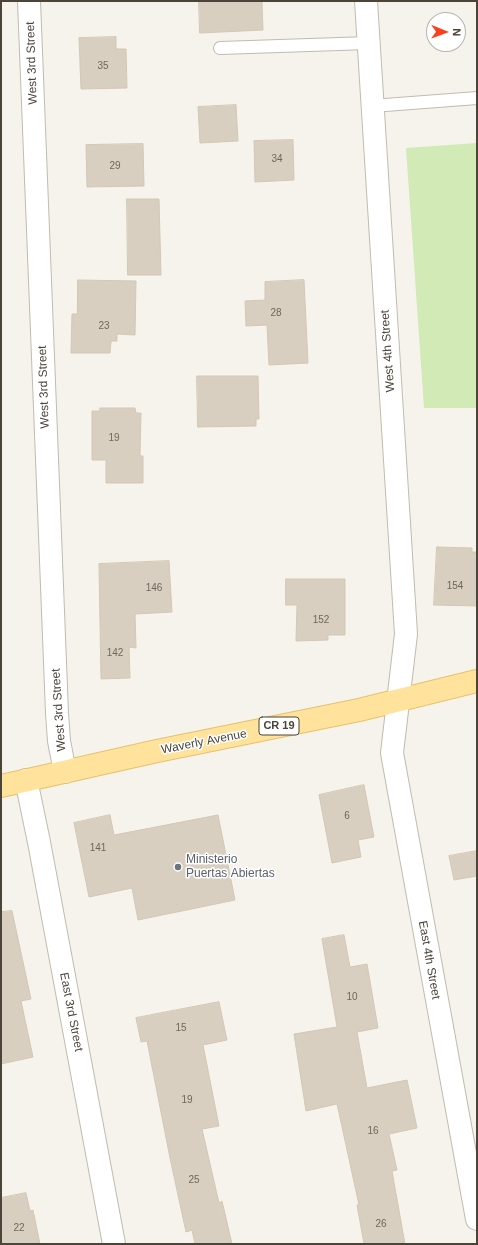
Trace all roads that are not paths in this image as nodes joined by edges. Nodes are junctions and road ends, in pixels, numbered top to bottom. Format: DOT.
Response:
graph roads {
  1 [pos="29,1"];
  2 [pos="366,1"];
  3 [pos="368,43"];
  4 [pos="220,48"];
  5 [pos="477,98"];
  6 [pos="372,106"];
  7 [pos="477,681"];
  8 [pos="400,700"];
  9 [pos="65,772"];
  10 [pos="26,780"];
  11 [pos="1,786"];
  12 [pos="477,1220"];
  13 [pos="114,1244"];
  1 -- 9 [label="street, West 3rd Street"];
  2 -- 3 [label="street, West 4th Street"];
  3 -- 4 [label="lane"];
  3 -- 6 [label="street, West 4th Street"];
  5 -- 6 [label="lane"];
  6 -- 8 [label="street, West 4th Street"];
  7 -- 8 [label="main road, Waverly Avenue / CR 19"];
  8 -- 9 [label="main road, Waverly Avenue / CR 19"];
  8 -- 12 [label="street, East 4th Street"];
  9 -- 10 [label="main road, Waverly Avenue / CR 19"];
  10 -- 11 [label="main road, Waverly Avenue / CR 19"];
  10 -- 13 [label="street, East 3rd Street"];
}
